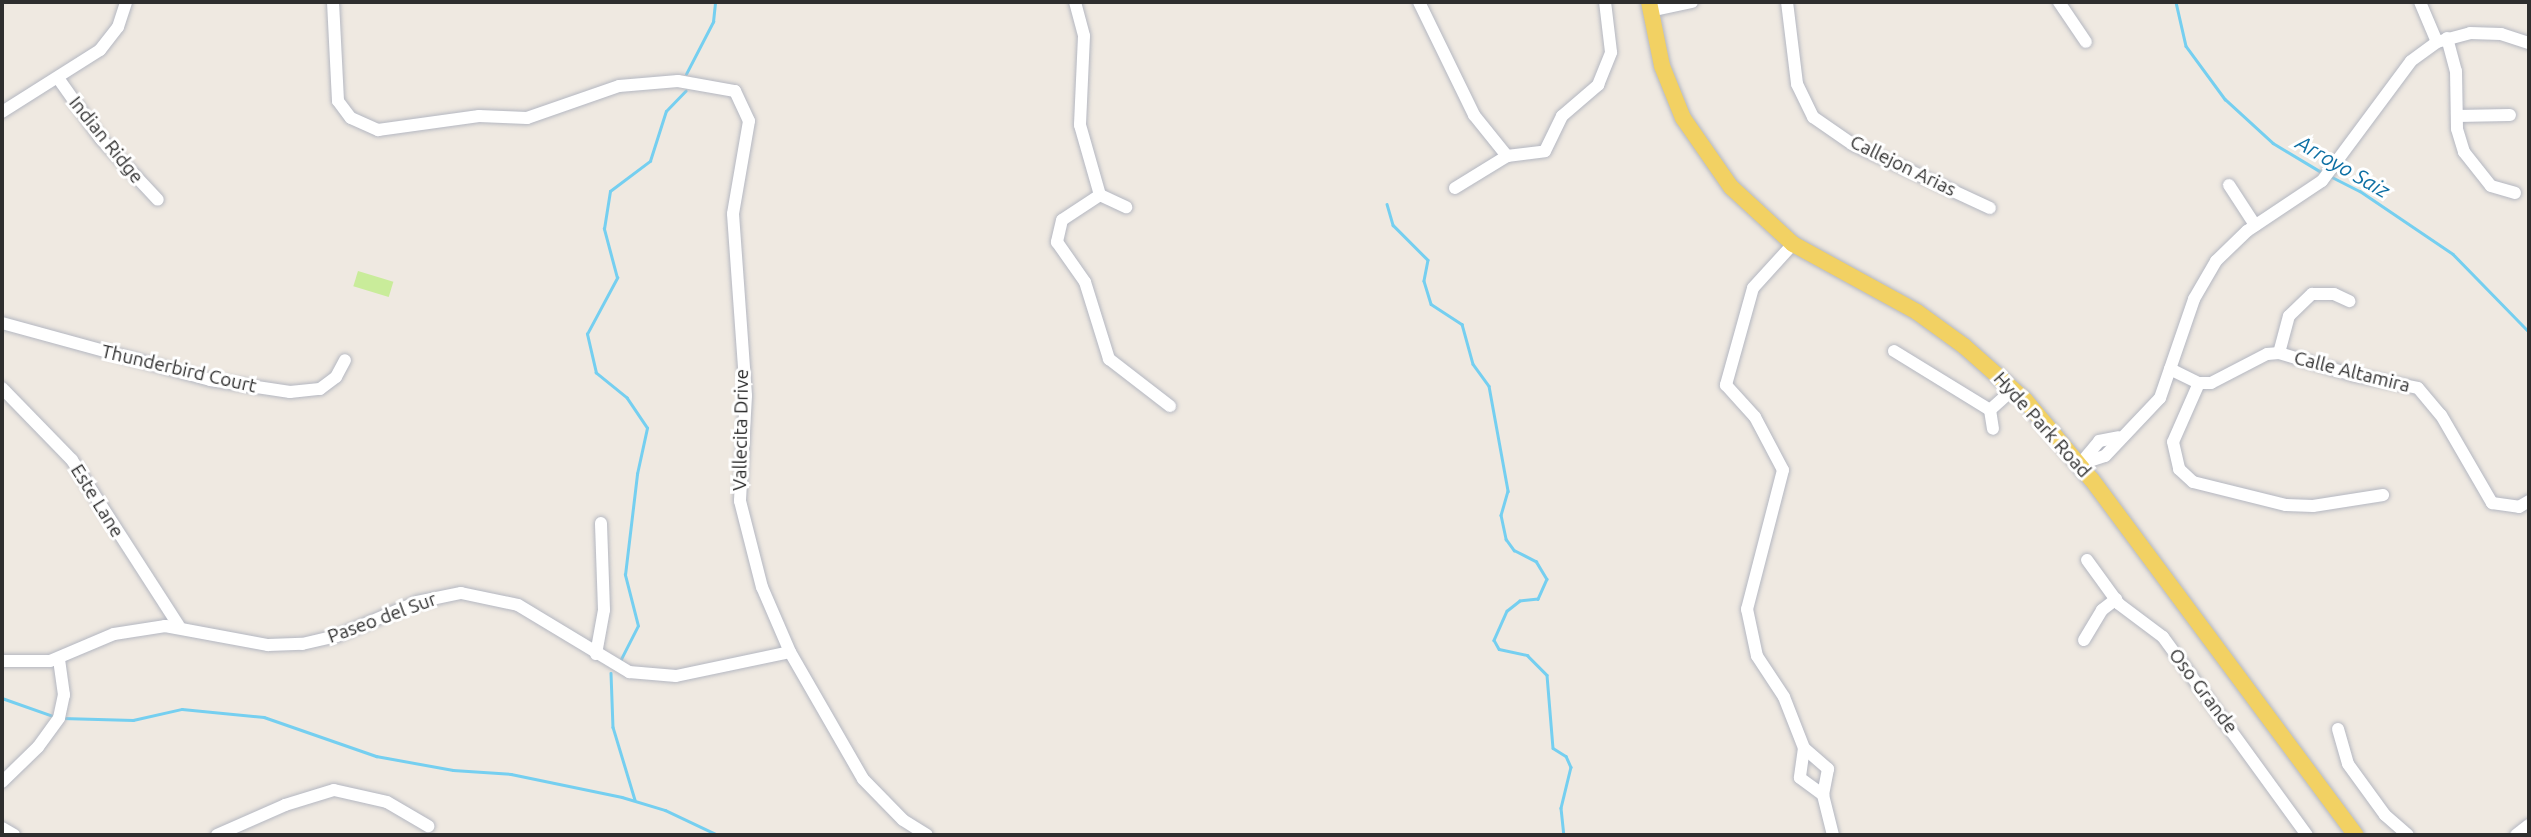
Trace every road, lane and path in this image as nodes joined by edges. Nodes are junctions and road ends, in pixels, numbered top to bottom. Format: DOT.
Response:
graph roads {
  1 [pos="126,2"];
  2 [pos="333,2"];
  3 [pos="1075,2"];
  4 [pos="1419,2"];
  5 [pos="1605,2"];
  6 [pos="1692,2"];
  7 [pos="1787,2"];
  8 [pos="2059,2"];
  9 [pos="2420,2"];
  10 [pos="1650,6"];
  11 [pos="2442,40"];
  12 [pos="2086,42"];
  13 [pos="2529,43"];
  14 [pos="58,78"];
  15 [pos="2,112"];
  16 [pos="2457,116"];
  17 [pos="2510,116"];
  18 [pos="1507,156"];
  19 [pos="2229,185"];
  20 [pos="1455,188"];
  21 [pos="2515,193"];
  22 [pos="1100,195"];
  23 [pos="158,200"];
  24 [pos="1126,207"];
  25 [pos="1990,208"];
  26 [pos="2255,225"];
  27 [pos="1793,244"];
  28 [pos="2349,301"];
  29 [pos="2,323"];
  30 [pos="1894,351"];
  31 [pos="2279,354"];
  32 [pos="345,360"];
  33 [pos="2170,369"];
  34 [pos="2199,383"];
  35 [pos="2,388"];
  36 [pos="2013,389"];
  37 [pos="1170,405"];
  38 [pos="1990,410"];
  39 [pos="1993,429"];
  40 [pos="2080,464"];
  41 [pos="2383,495"];
  42 [pos="2529,501"];
  43 [pos="601,523"];
  44 [pos="2087,560"];
  45 [pos="2116,599"];
  46 [pos="178,626"];
  47 [pos="2084,639"];
  48 [pos="790,652"];
  49 [pos="596,654"];
  50 [pos="59,658"];
  51 [pos="2,661"];
  52 [pos="2338,729"];
  53 [pos="1804,748"];
  54 [pos="2,782"];
  55 [pos="1823,796"];
  56 [pos="2529,825"];
  57 [pos="428,826"];
  58 [pos="2,828"];
  59 [pos="13,835"];
  60 [pos="217,835"];
  61 [pos="927,835"];
  62 [pos="1833,835"];
  63 [pos="2307,835"];
  64 [pos="2356,835"];
  65 [pos="2408,835"];
  66 [pos="2516,835"];
  1 -- 14 [label="street"];
  2 -- 48 [label="street, Vallecita Drive"];
  3 -- 22 [label="street"];
  4 -- 18 [label="street"];
  5 -- 18 [label="street"];
  6 -- 10 [label="street"];
  7 -- 25 [label="street, Callejon Arias"];
  8 -- 12 [label="street"];
  9 -- 11 [label="street"];
  10 -- 27 [label="main road, Hyde Park Road"];
  11 -- 13 [label="street"];
  11 -- 16 [label="street"];
  11 -- 26 [label="street"];
  14 -- 15 [label="street"];
  14 -- 23 [label="street, Indian Ridge"];
  16 -- 17 [label="street"];
  16 -- 21 [label="street"];
  18 -- 20 [label="street"];
  19 -- 26 [label="street"];
  22 -- 24 [label="street"];
  22 -- 37 [label="street"];
  26 -- 33 [label="street"];
  27 -- 36 [label="main road, Hyde Park Road"];
  27 -- 53 [label="street"];
  28 -- 31 [label="street, Calle Altamira"];
  29 -- 32 [label="street, Thunderbird Court"];
  30 -- 38 [label="street"];
  31 -- 34 [label="street, Calle Altamira"];
  31 -- 42 [label="street, Calle Altamira"];
  33 -- 34 [label="street"];
  33 -- 40 [label="street"];
  34 -- 41 [label="street"];
  35 -- 46 [label="street, Este Lane"];
  36 -- 38 [label="street"];
  36 -- 40 [label="main road, Hyde Park Road"];
  38 -- 39 [label="street"];
  40 -- 64 [label="main road, Hyde Park Road"];
  43 -- 49 [label="street"];
  44 -- 45 [label="street, Oso Grande"];
  45 -- 47 [label="street"];
  45 -- 63 [label="street, Oso Grande"];
  46 -- 49 [label="street, Paseo del Sur"];
  46 -- 50 [label="street, Paseo del Sur"];
  48 -- 49 [label="street, Paseo del Sur"];
  48 -- 61 [label="street, Vallecita Drive"];
  50 -- 51 [label="street, Paseo del Sur"];
  50 -- 54 [label="street"];
  52 -- 65 [label="street"];
  53 -- 55 [label="street"];
  53 -- 55 [label="street"];
  55 -- 62 [label="street"];
  56 -- 66 [label="street"];
  57 -- 60 [label="street"];
  58 -- 59 [label="street"];
}
